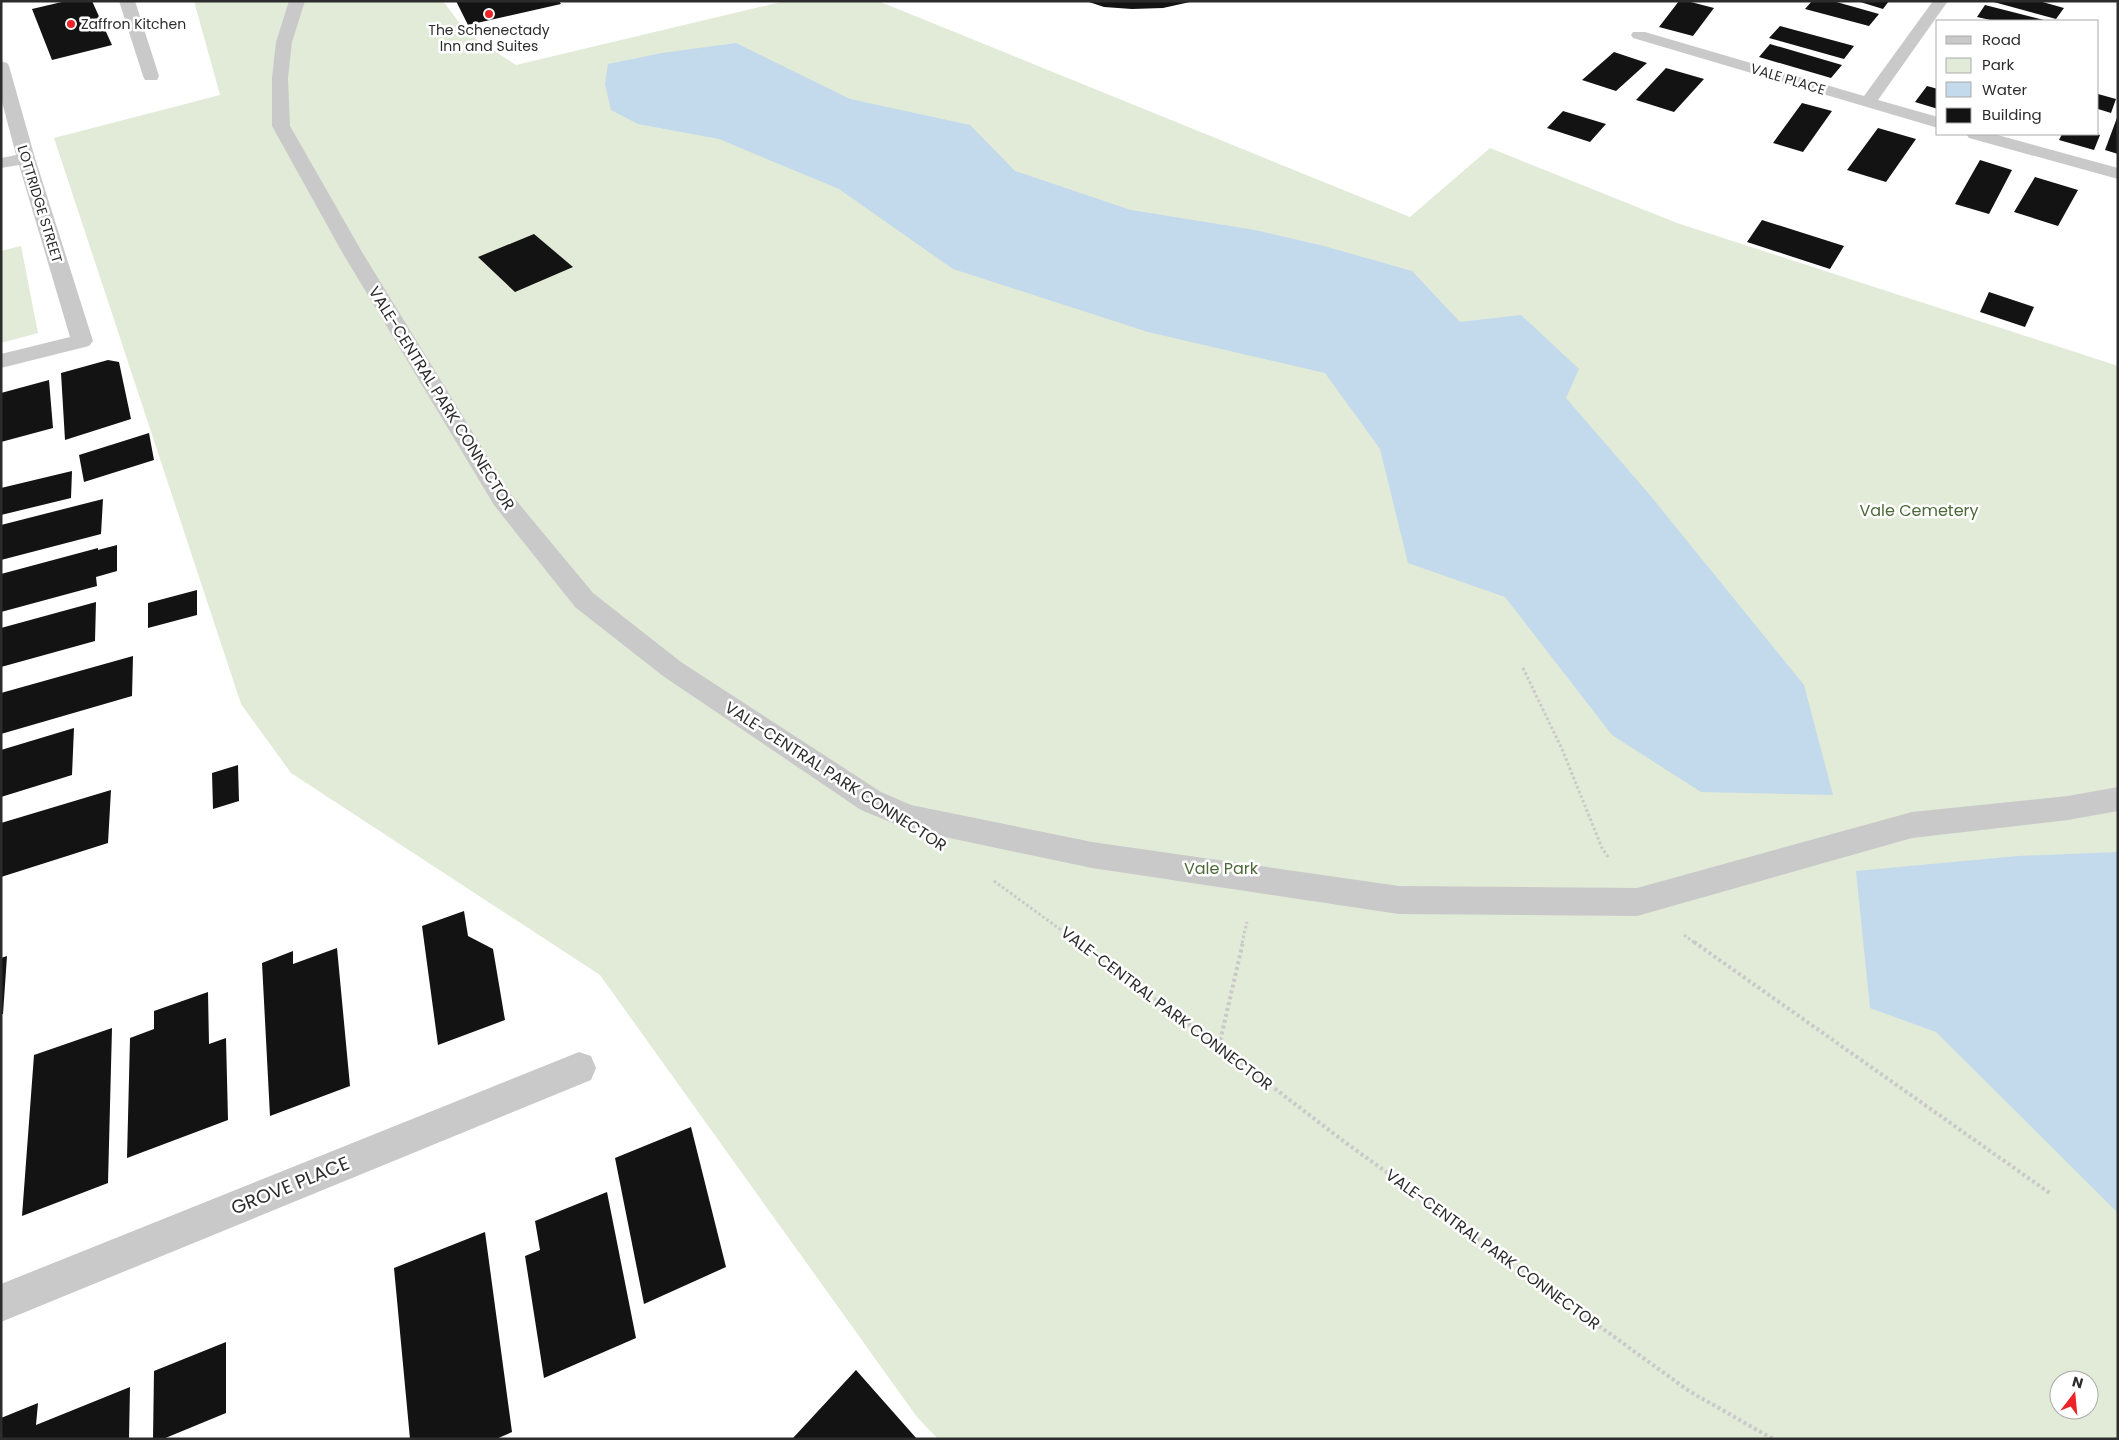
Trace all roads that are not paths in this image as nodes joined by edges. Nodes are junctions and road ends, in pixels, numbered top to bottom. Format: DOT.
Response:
graph roads {
  1 [pos="127,1"];
  2 [pos="297,1"];
  3 [pos="1941,1"];
  4 [pos="1639,35"];
  5 [pos="1,66"];
  6 [pos="151,76"];
  7 [pos="1867,103"];
  8 [pos="1936,122"];
  9 [pos="1979,135"];
  10 [pos="26,158"];
  11 [pos="1,163"];
  12 [pos="2118,174"];
  13 [pos="1,361"];
  14 [pos="2118,799"];
  15 [pos="579,1068"];
  16 [pos="1,1303"];
  1 -- 6 [label="street"];
  2 -- 14 [label="street, VALE-CENTRAL PARK CONNECTOR"];
  3 -- 7 [label="street"];
  4 -- 7 [label="street, VALE PLACE"];
  5 -- 10 [label="street, LOTTRIDGE STREET"];
  7 -- 8 [label="street, VALE PLACE"];
  9 -- 12 [label="street"];
  10 -- 11 [label="street"];
  10 -- 13 [label="street, LOTTRIDGE STREET"];
  15 -- 16 [label="street, GROVE PLACE"];
}
